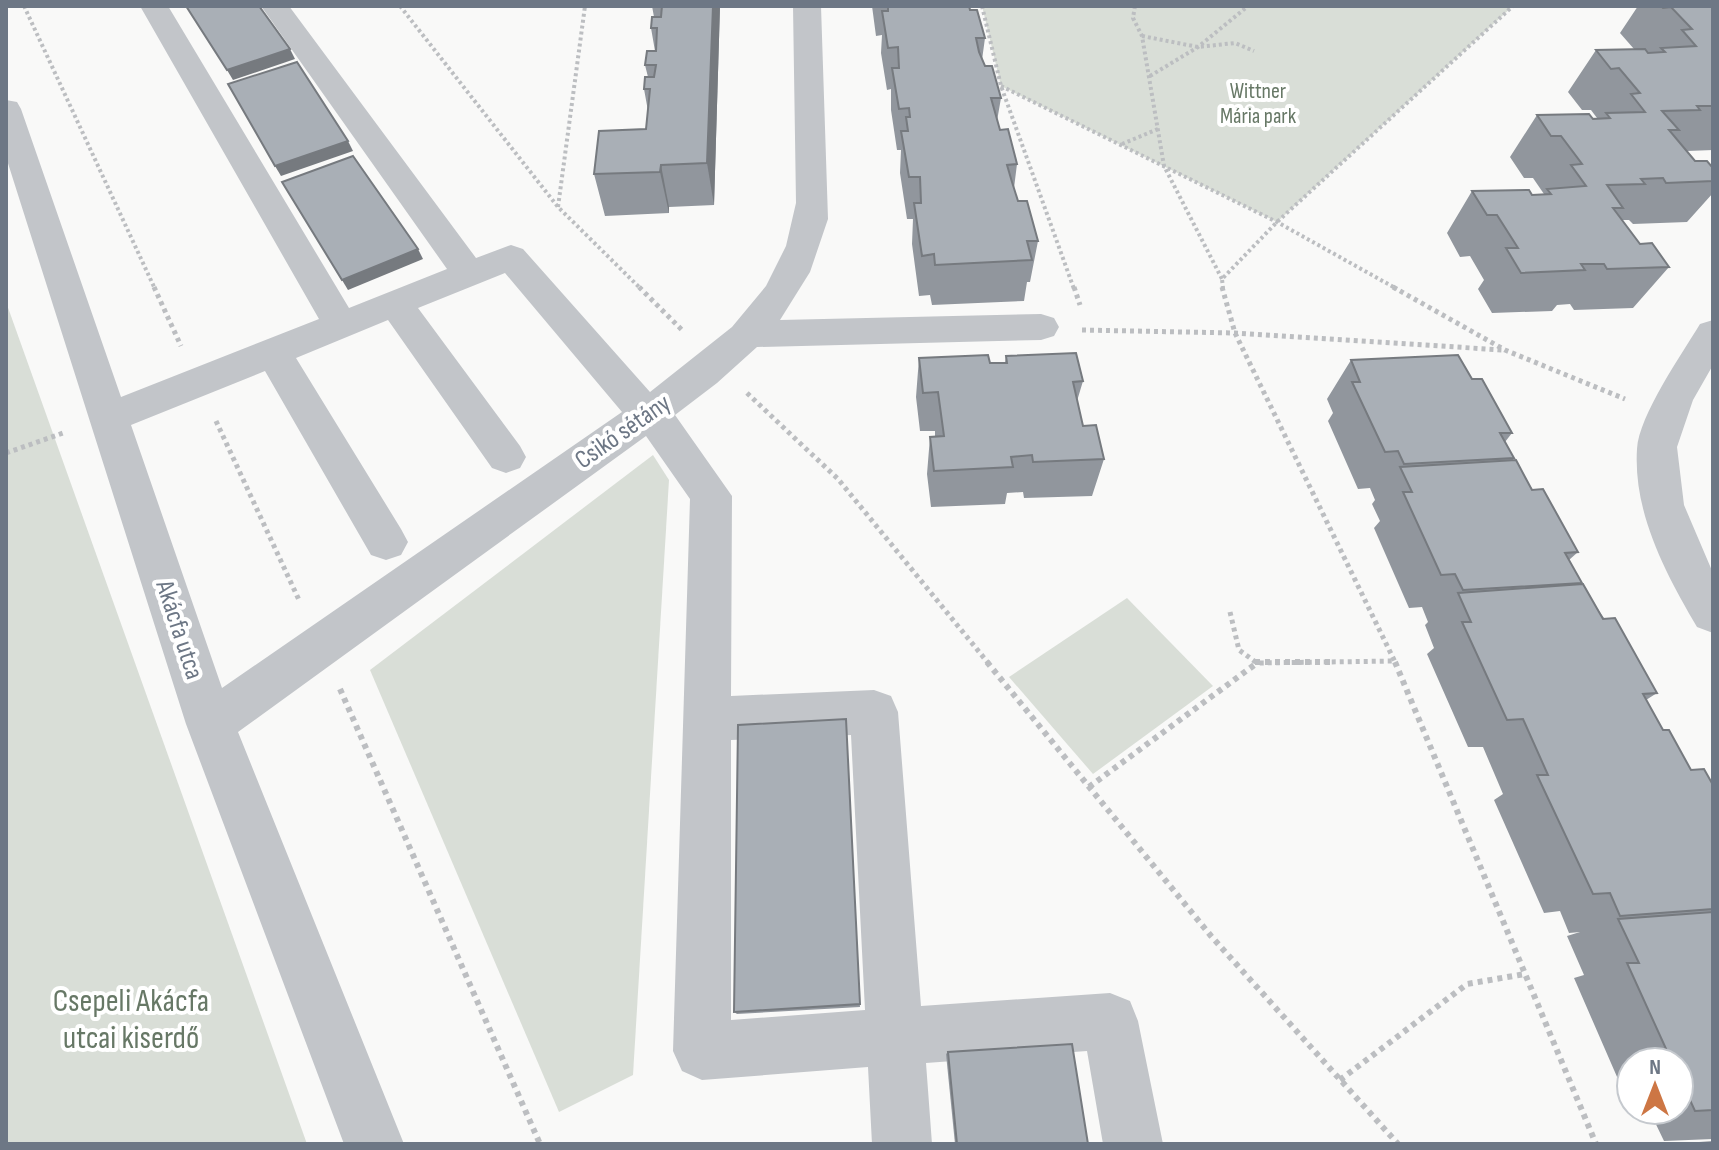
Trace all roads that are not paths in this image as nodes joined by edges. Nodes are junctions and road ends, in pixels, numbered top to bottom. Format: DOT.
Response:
graph roads {
  1 [pos="154,6"];
  2 [pos="275,6"];
  3 [pos="807,6"];
  4 [pos="6,109"];
  5 [pos="468,273"];
  6 [pos="395,303"];
  7 [pos="341,325"];
  8 [pos="1041,327"];
  9 [pos="751,334"];
  10 [pos="1713,334"];
  11 [pos="273,352"];
  12 [pos="647,415"];
  13 [pos="109,418"];
  14 [pos="506,457"];
  15 [pos="386,542"];
  16 [pos="1713,613"];
  17 [pos="707,719"];
  18 [pos="210,724"];
  19 [pos="895,1037"];
  20 [pos="374,1144"];
  21 [pos="902,1144"];
  22 [pos="1133,1144"];
  1 -- 7 [label="street"];
  2 -- 5 [label="street"];
  3 -- 9 [label="street, Csikó sétány"];
  4 -- 13 [label="street, Akácfa utca"];
  5 -- 6 [label="street"];
  5 -- 12 [label="street"];
  6 -- 7 [label="street"];
  6 -- 14 [label="street"];
  7 -- 11 [label="street"];
  8 -- 9 [label="street"];
  9 -- 12 [label="street, Csikó sétány"];
  10 -- 16 [label="street"];
  11 -- 13 [label="street"];
  11 -- 15 [label="street"];
  12 -- 17 [label="street"];
  12 -- 18 [label="street, Csikó sétány"];
  13 -- 18 [label="street, Akácfa utca"];
  17 -- 19 [label="street"];
  17 -- 19 [label="street"];
  18 -- 20 [label="street, Akácfa utca"];
  19 -- 21 [label="street"];
  19 -- 22 [label="street"];
}
